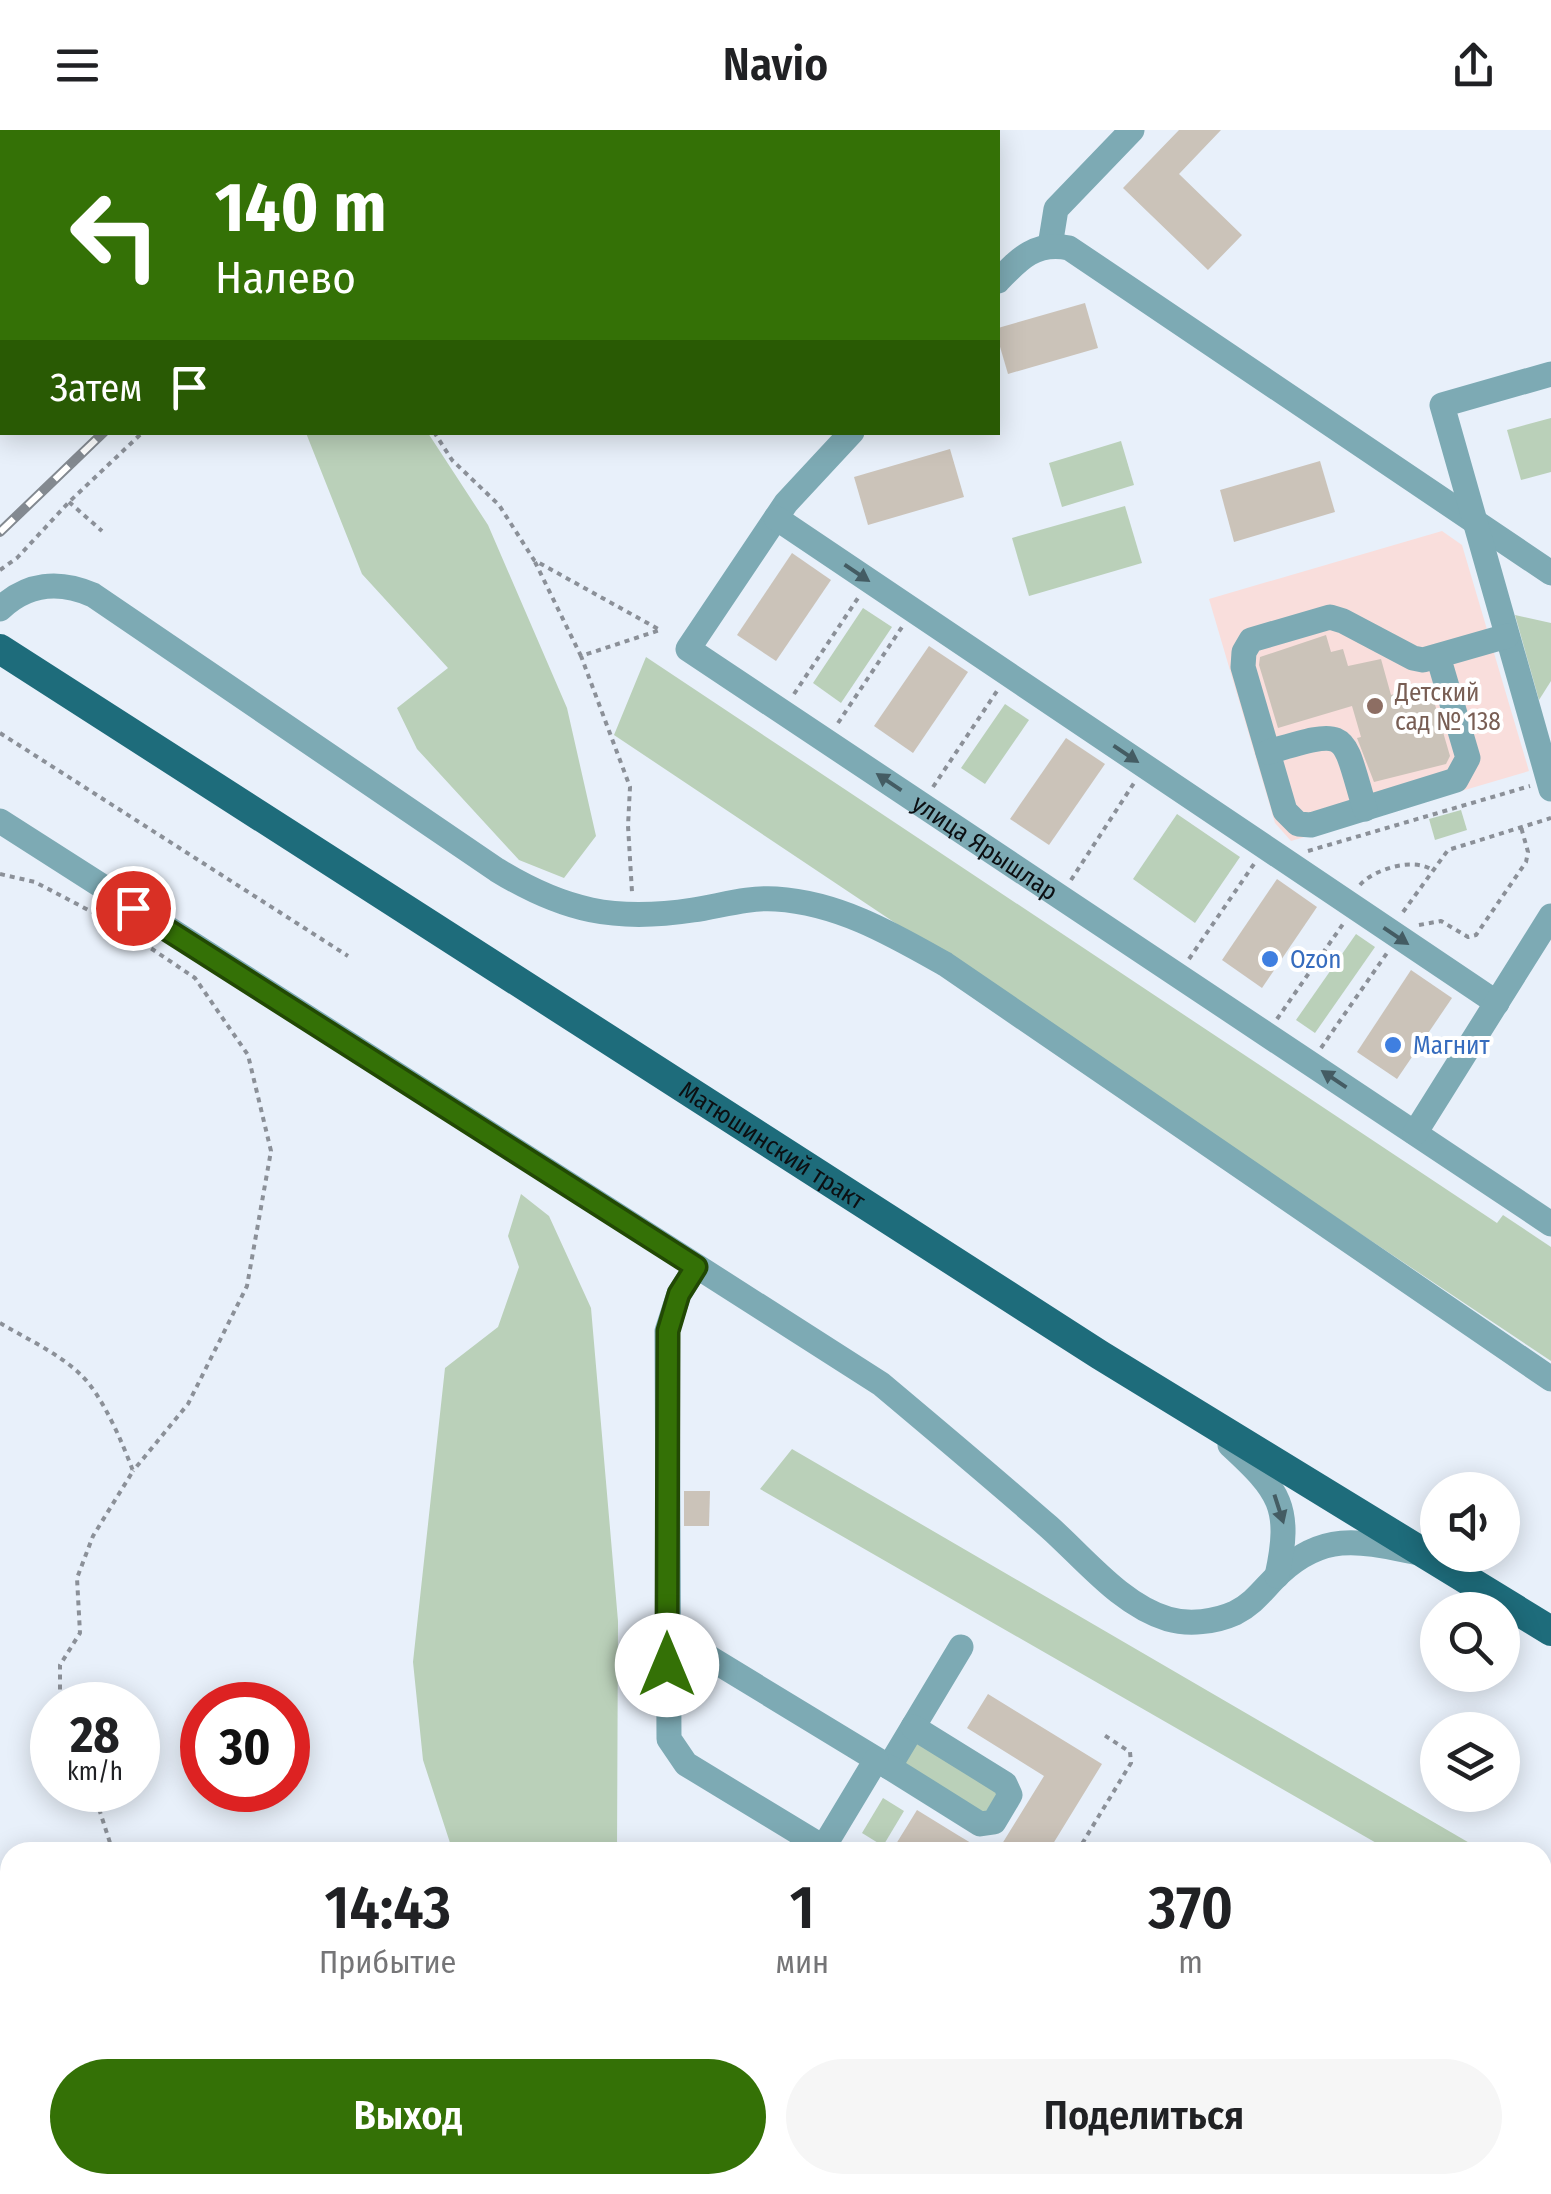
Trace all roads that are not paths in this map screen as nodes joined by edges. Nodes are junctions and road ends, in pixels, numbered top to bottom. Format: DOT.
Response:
graph roads {
  1 [pos="1132,130"];
  2 [pos="1050,246"];
  3 [pos="1000,279"];
  4 [pos="1551,374"];
  5 [pos="849,435"];
  6 [pos="776,518"];
  7 [pos="1474,521"];
  8 [pos="1551,573"];
  9 [pos="0,609"];
  10 [pos="1507,636"];
  11 [pos="4,652"];
  12 [pos="1438,656"];
  13 [pos="1268,752"];
  14 [pos="1550,785"];
  15 [pos="1365,809"];
  16 [pos="1290,818"];
  17 [pos="0,821"];
  18 [pos="1269,850"];
  19 [pos="1551,916"];
  20 [pos="1496,1003"];
  21 [pos="1415,1133"];
  22 [pos="1551,1224"];
  23 [pos="696,1267"];
  24 [pos="1551,1378"];
  25 [pos="1193,1412"];
  26 [pos="1420,1552"];
  27 [pos="1420,1553"];
  28 [pos="1454,1572"];
  29 [pos="1277,1576"];
  30 [pos="1551,1631"];
  31 [pos="667,1632"];
  32 [pos="962,1648"];
  33 [pos="913,1727"];
  34 [pos="882,1764"];
  35 [pos="814,1842"];
  36 [pos="832,1842"];
  1 -- 2 [label="street"];
  2 -- 3 [label="street"];
  2 -- 7 [label="street"];
  4 -- 7 [label="street"];
  5 -- 6 [label="street, улица Ярышлар"];
  6 -- 18 [label="street, one-way"];
  21 -- 6 [label="street, улица Ярышлар, one-way"];
  7 -- 8 [label="street"];
  7 -- 10 [label="street"];
  9 -- 24 [label="street"];
  10 -- 12 [label="street"];
  10 -- 14 [label="street"];
  11 -- 25 [label="main road, Матюшинский тракт"];
  12 -- 13 [label="street"];
  12 -- 15 [label="street"];
  13 -- 15 [label="street"];
  13 -- 16 [label="street"];
  15 -- 16 [label="street"];
  16 -- 18 [label="street"];
  17 -- 23 [label="street"];
  18 -- 20 [label="street"];
  19 -- 20 [label="street"];
  20 -- 21 [label="street"];
  21 -- 22 [label="street, улица Ярышлар"];
  23 -- 29 [label="street"];
  23 -- 31 [label="street"];
  25 -- 26 [label="main road, Матюшинский тракт"];
  25 -- 29 [label="street, one-way"];
  27 -- 29 [label="street"];
  28 -- 30 [label="main road, Матюшинский тракт"];
  31 -- 34 [label="street"];
  31 -- 35 [label="street"];
  32 -- 33 [label="street"];
  33 -- 34 [label="street"];
  33 -- 34 [label="street"];
  34 -- 36 [label="street"];
}
